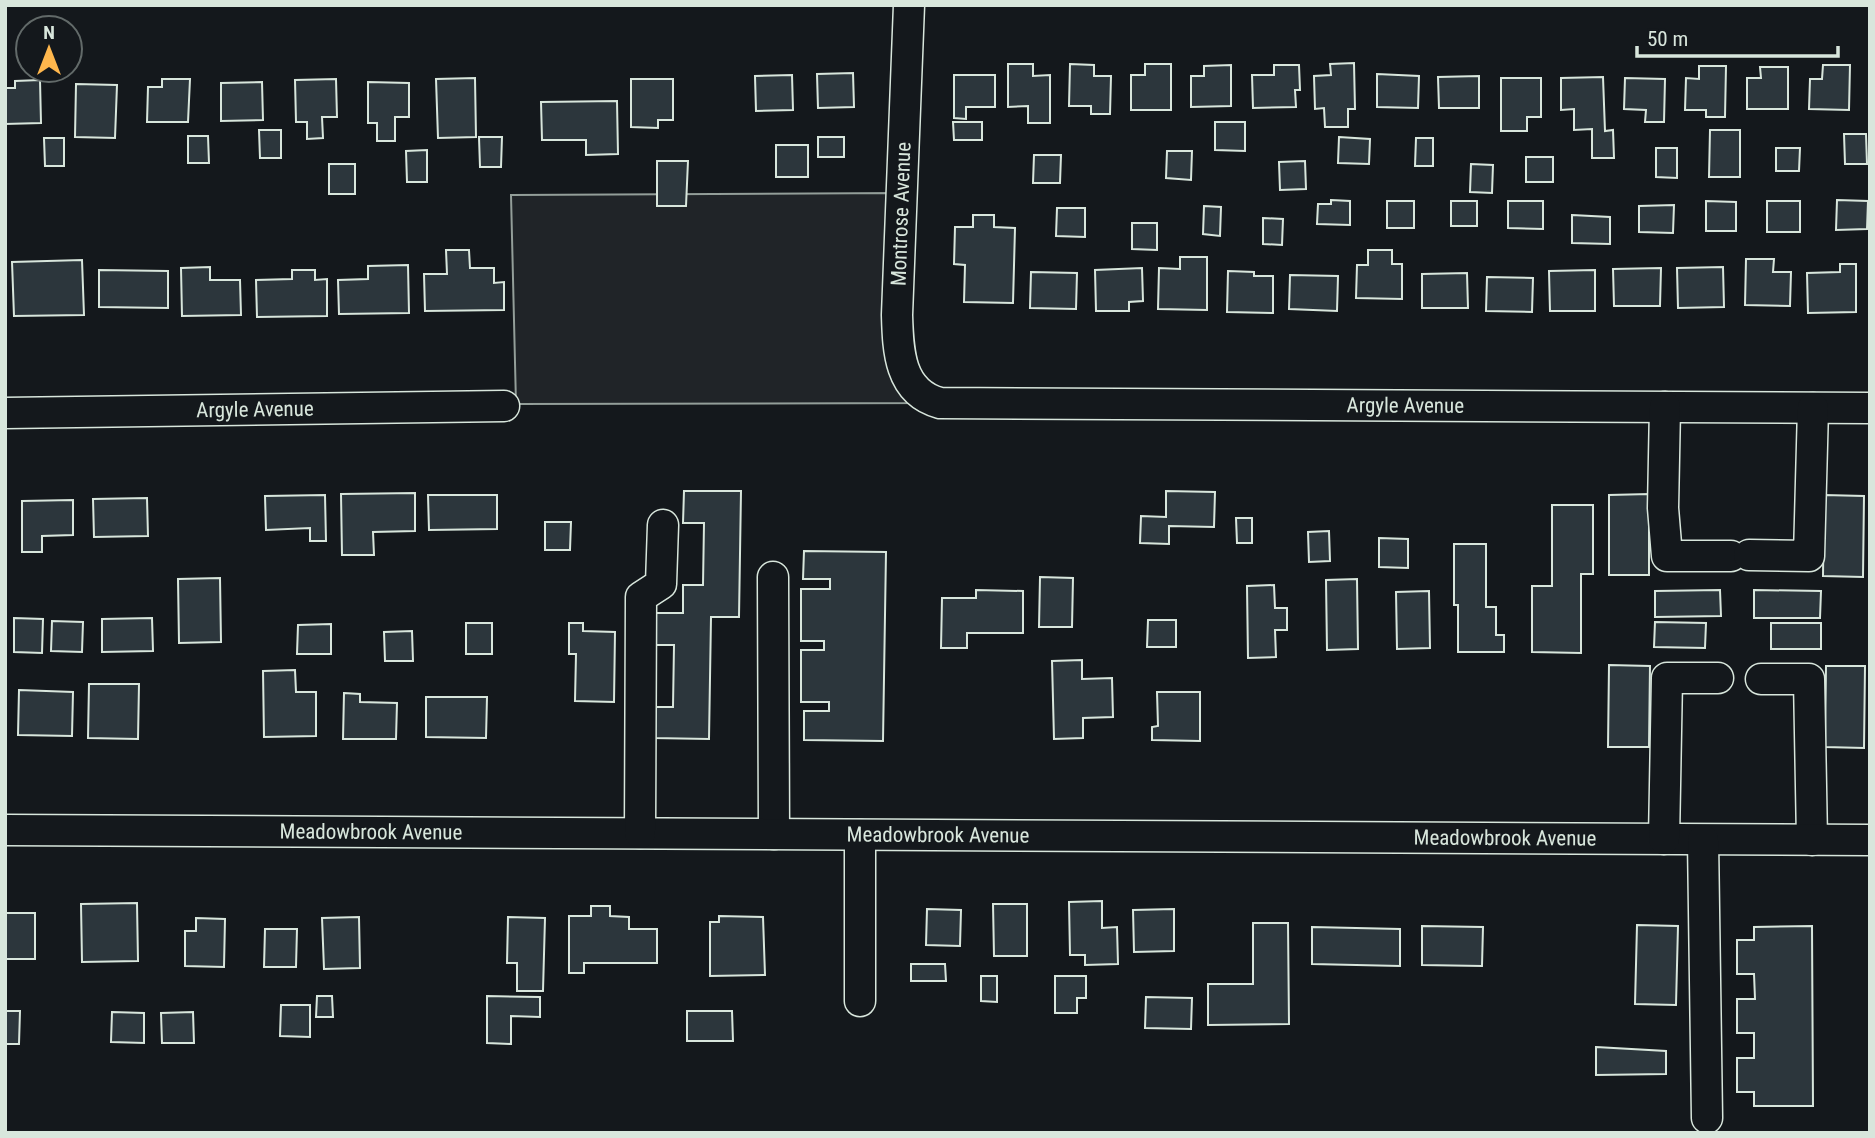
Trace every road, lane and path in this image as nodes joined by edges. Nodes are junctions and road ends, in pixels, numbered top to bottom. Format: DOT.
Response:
graph roads {
  1 [pos="909,5"];
  2 [pos="940,403"];
  3 [pos="504,406"];
  4 [pos="1665,407"];
  5 [pos="1813,408"];
  6 [pos="1870,408"];
  7 [pos="5,413"];
  8 [pos="663,525"];
  9 [pos="773,577"];
  10 [pos="1718,678"];
  11 [pos="1761,679"];
  12 [pos="5,830"];
  13 [pos="640,833"];
  14 [pos="774,834"];
  15 [pos="860,835"];
  16 [pos="1664,839"];
  17 [pos="1703,840"];
  18 [pos="1812,840"];
  19 [pos="1870,840"];
  20 [pos="860,1001"];
  21 [pos="1707,1118"];
  1 -- 2 [label="street, Montrose Avenue"];
  2 -- 4 [label="street, Argyle Avenue"];
  3 -- 7 [label="street, Argyle Avenue"];
  4 -- 5 [label="street, Argyle Avenue"];
  4 -- 5 [label="street"];
  5 -- 6 [label="street, Argyle Avenue"];
  8 -- 13 [label="street"];
  9 -- 14 [label="street"];
  10 -- 16 [label="street"];
  11 -- 18 [label="street"];
  12 -- 13 [label="street, Meadowbrook Avenue"];
  13 -- 14 [label="street, Meadowbrook Avenue"];
  14 -- 15 [label="street, Meadowbrook Avenue"];
  15 -- 16 [label="street, Meadowbrook Avenue"];
  15 -- 20 [label="street"];
  16 -- 17 [label="street, Meadowbrook Avenue"];
  17 -- 18 [label="street, Meadowbrook Avenue"];
  17 -- 21 [label="street"];
  18 -- 19 [label="street, Meadowbrook Avenue"];
}
